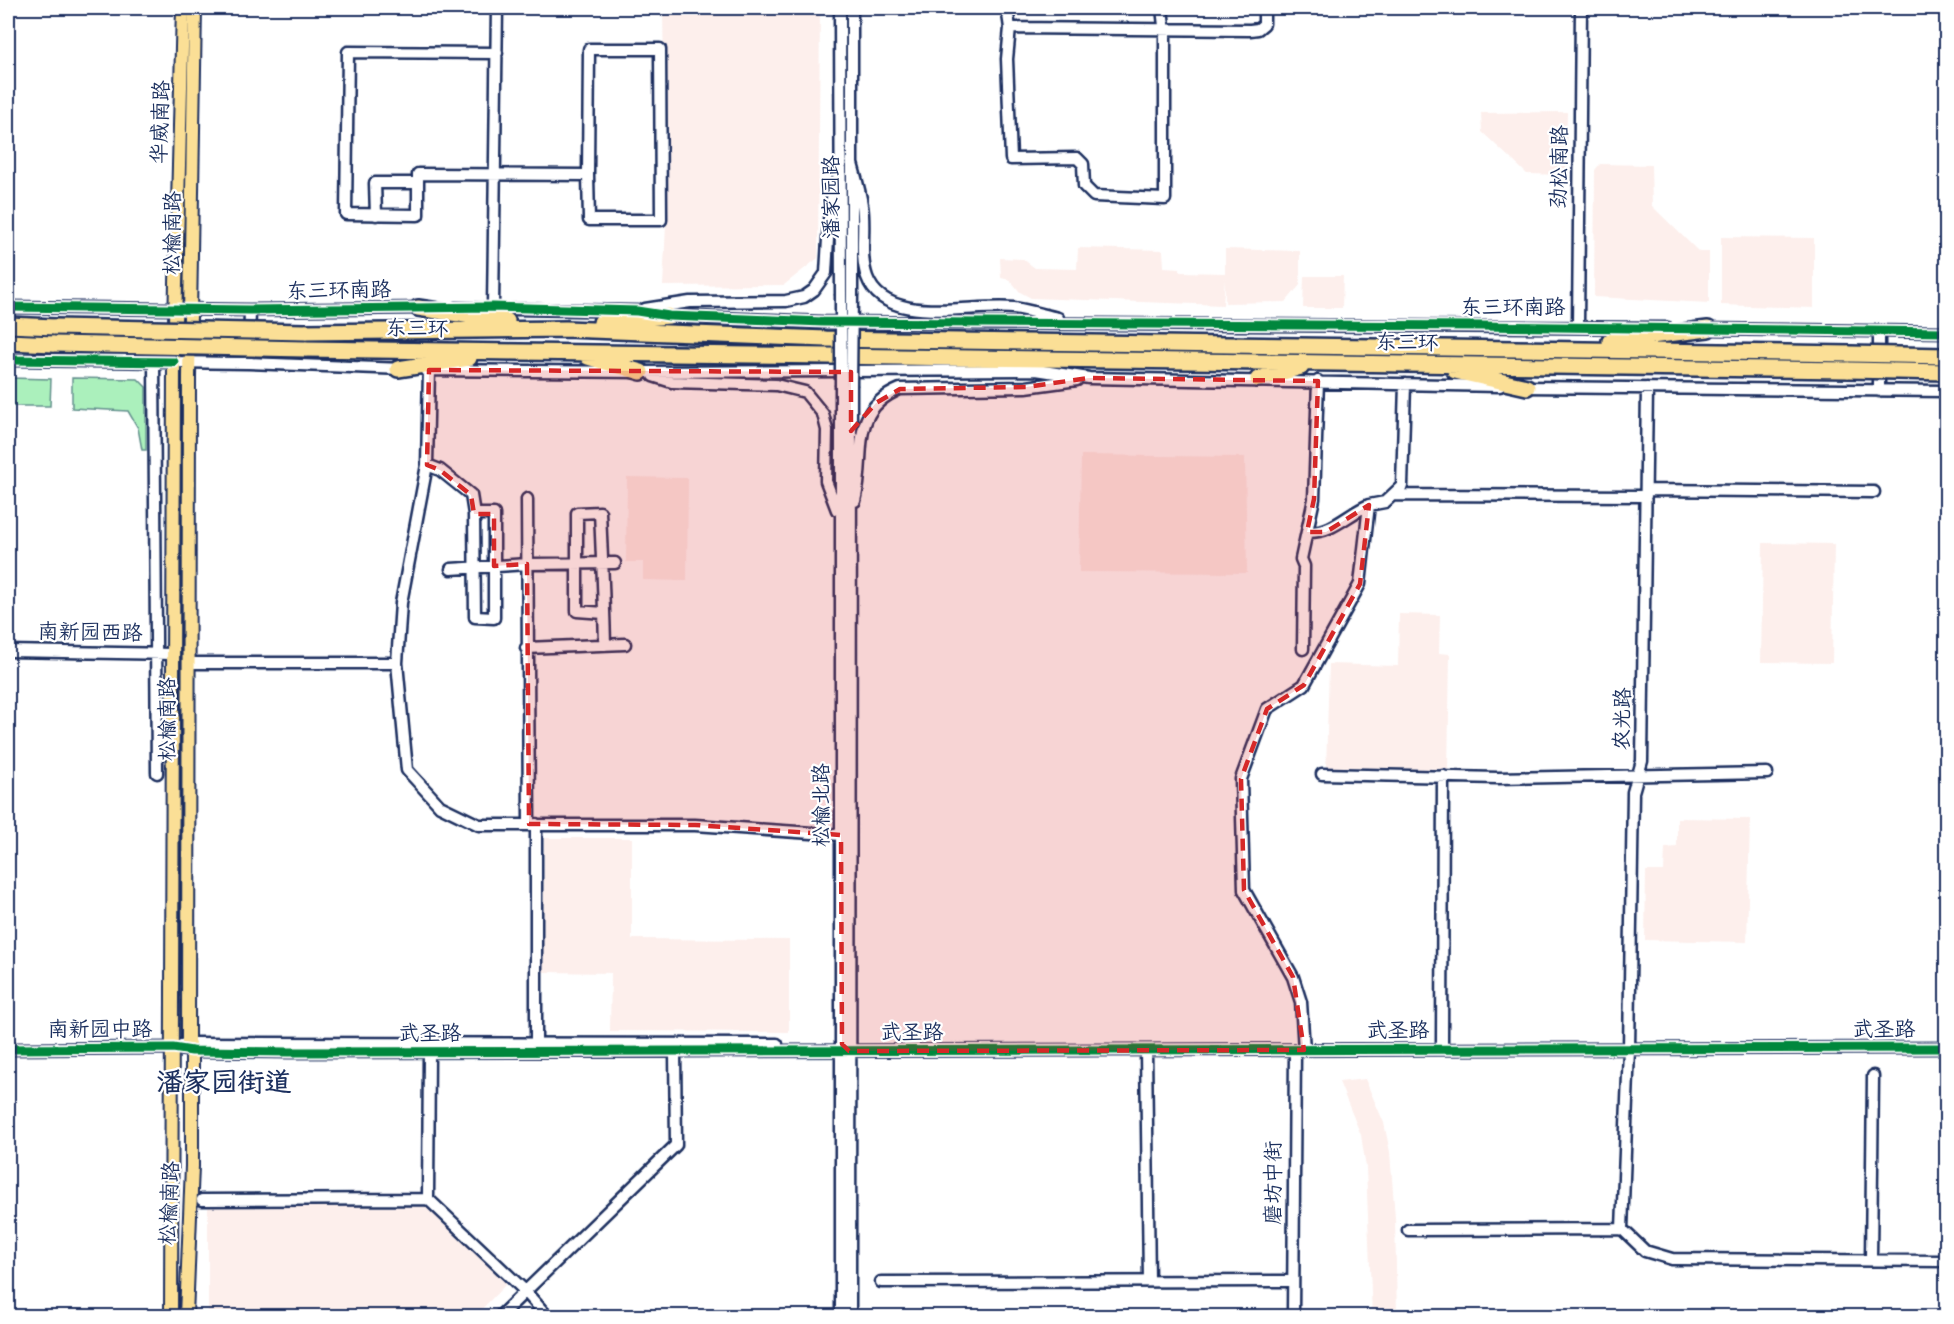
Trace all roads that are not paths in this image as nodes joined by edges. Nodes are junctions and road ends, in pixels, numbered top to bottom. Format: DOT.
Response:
graph roads {
  1 [pos="183,8"];
  2 [pos="195,8"];
  3 [pos="497,8"];
  4 [pos="840,8"];
  5 [pos="852,8"];
  6 [pos="1007,8"];
  7 [pos="1162,8"];
  8 [pos="1264,8"];
  9 [pos="1581,8"];
  10 [pos="1163,27"];
  11 [pos="1011,28"];
  12 [pos="497,53"];
  13 [pos="194,121"];
  14 [pos="851,160"];
  15 [pos="841,169"];
  16 [pos="495,175"];
  17 [pos="588,175"];
  18 [pos="418,183"];
  19 [pos="376,215"];
  20 [pos="846,294"];
  21 [pos="8,307"];
  22 [pos="493,307"];
  23 [pos="417,308"];
  24 [pos="175,309"];
  25 [pos="191,309"];
  26 [pos="250,310"];
  27 [pos="638,310"];
  28 [pos="669,316"];
  29 [pos="1079,323"];
  30 [pos="8,325"];
  31 [pos="1578,327"];
  32 [pos="536,329"];
  33 [pos="566,329"];
  34 [pos="1708,329"];
  35 [pos="1879,332"];
  36 [pos="1947,333"];
  37 [pos="8,342"];
  38 [pos="826,347"];
  39 [pos="867,348"];
  40 [pos="1559,348"];
  41 [pos="514,351"];
  42 [pos="568,351"];
  43 [pos="1947,356"];
  44 [pos="8,360"];
  45 [pos="154,362"];
  46 [pos="174,362"];
  47 [pos="189,362"];
  48 [pos="248,363"];
  49 [pos="1318,363"];
  50 [pos="1423,364"];
  51 [pos="398,369"];
  52 [pos="429,370"];
  53 [pos="641,372"];
  54 [pos="1947,372"];
  55 [pos="1089,378"];
  56 [pos="1257,379"];
  57 [pos="1318,381"];
  58 [pos="1405,384"];
  59 [pos="1527,387"];
  60 [pos="1647,388"];
  61 [pos="1879,391"];
  62 [pos="1947,391"];
  63 [pos="427,465"];
  64 [pos="1874,492"];
  65 [pos="1646,493"];
  66 [pos="1393,495"];
  67 [pos="527,499"];
  68 [pos="1369,505"];
  69 [pos="474,514"];
  70 [pos="846,518"];
  71 [pos="1309,532"];
  72 [pos="577,563"];
  73 [pos="602,563"];
  74 [pos="615,563"];
  75 [pos="527,564"];
  76 [pos="494,566"];
  77 [pos="474,568"];
  78 [pos="451,569"];
  79 [pos="604,613"];
  80 [pos="625,644"];
  81 [pos="605,645"];
  82 [pos="526,648"];
  83 [pos="1303,649"];
  84 [pos="8,651"];
  85 [pos="156,654"];
  86 [pos="172,654"];
  87 [pos="188,663"];
  88 [pos="397,663"];
  89 [pos="157,773"];
  90 [pos="1767,773"];
  91 [pos="1322,774"];
  92 [pos="1443,776"];
  93 [pos="1638,777"];
  94 [pos="532,824"];
  95 [pos="841,835"];
  96 [pos="536,1044"];
  97 [pos="190,1047"];
  98 [pos="172,1048"];
  99 [pos="1947,1048"];
  100 [pos="8,1049"];
  101 [pos="845,1049"];
  102 [pos="1442,1049"];
  103 [pos="1629,1049"];
  104 [pos="1146,1050"];
  105 [pos="1299,1050"];
  106 [pos="675,1051"];
  107 [pos="429,1052"];
  108 [pos="1874,1076"];
  109 [pos="428,1199"];
  110 [pos="202,1200"];
  111 [pos="1622,1229"];
  112 [pos="1408,1230"];
  113 [pos="1870,1259"];
  114 [pos="1947,1261"];
  115 [pos="1149,1281"];
  116 [pos="1293,1281"];
  117 [pos="881,1282"];
  118 [pos="524,1290"];
  119 [pos="171,1317"];
  120 [pos="186,1317"];
  121 [pos="500,1317"];
  122 [pos="547,1317"];
  123 [pos="841,1317"];
  124 [pos="850,1317"];
  125 [pos="1293,1317"];
  1 -- 24 [label="main road, 华威南路"];
  2 -- 13 [label="main road, 华威南路"];
  3 -- 12 [label="street"];
  4 -- 15 [label="street, 潘家园路"];
  5 -- 14 [label="street, 潘家园路"];
  6 -- 11 [label="street"];
  7 -- 10 [label="street"];
  8 -- 10 [label="street"];
  9 -- 31 [label="street, 劲松南路"];
  10 -- 11 [label="street"];
  10 -- 11 [label="street"];
  12 -- 16 [label="street"];
  12 -- 19 [label="street"];
  13 -- 25 [label="main road, 松榆南路"];
  14 -- 20 [label="street, 潘家园路"];
  14 -- 29 [label="street"];
  15 -- 20 [label="street, 潘家园路"];
  15 -- 27 [label="street"];
  16 -- 17 [label="street"];
  16 -- 18 [label="street"];
  16 -- 22 [label="street"];
  17 -- 17 [label="street"];
  18 -- 19 [label="street"];
  18 -- 19 [label="street"];
  20 -- 70 [label="street, 松榆北路, bridge"];
  21 -- 24 [label="street, 东三环南路"];
  22 -- 23 [label="street, 东三环南路"];
  22 -- 27 [label="street, 东三环南路"];
  23 -- 26 [label="street, 东三环南路"];
  23 -- 32 [label="highway"];
  24 -- 25 [label="street, 东三环南路"];
  24 -- 46 [label="main road, 华威南路"];
  25 -- 26 [label="street, 东三环南路"];
  25 -- 47 [label="main road, 松榆南路"];
  26 -- 48 [label="street"];
  27 -- 28 [label="street, 东三环南路"];
  28 -- 29 [label="street, 东三环南路"];
  28 -- 33 [label="highway"];
  29 -- 31 [label="street, 东三环南路"];
  30 -- 32 [label="highway, 东三环, bridge"];
  31 -- 34 [label="street, 东三环南路"];
  32 -- 33 [label="highway, 东三环"];
  33 -- 38 [label="highway, 东三环"];
  34 -- 35 [label="street, 东三环南路"];
  34 -- 40 [label="highway"];
  35 -- 36 [label="street, 东三环南路"];
  35 -- 61 [label="street"];
  37 -- 41 [label="highway, 东三环, bridge"];
  38 -- 39 [label="highway"];
  38 -- 42 [label="highway, 东三环"];
  39 -- 40 [label="highway, 东三环"];
  39 -- 49 [label="highway, 东三环"];
  40 -- 43 [label="highway, 东三环, bridge"];
  41 -- 42 [label="highway, 东三环"];
  41 -- 51 [label="highway"];
  42 -- 53 [label="highway"];
  44 -- 45 [label="street"];
  45 -- 46 [label="street"];
  45 -- 85 [label="street"];
  46 -- 47 [label="street"];
  46 -- 86 [label="main road, 松榆南路"];
  47 -- 48 [label="street"];
  47 -- 87 [label="main road, 松榆南路"];
  48 -- 51 [label="street"];
  49 -- 50 [label="highway, 东三环"];
  49 -- 56 [label="highway"];
  50 -- 54 [label="highway, 东三环, bridge"];
  50 -- 59 [label="highway"];
  51 -- 52 [label="street"];
  52 -- 53 [label="street"];
  52 -- 63 [label="street"];
  53 -- 55 [label="street"];
  53 -- 70 [label="street"];
  55 -- 56 [label="street"];
  55 -- 70 [label="street"];
  56 -- 57 [label="street"];
  57 -- 58 [label="street"];
  57 -- 71 [label="street"];
  58 -- 59 [label="street"];
  58 -- 66 [label="street"];
  59 -- 60 [label="street"];
  60 -- 61 [label="street"];
  60 -- 65 [label="street, 农光路"];
  61 -- 62 [label="street"];
  63 -- 69 [label="street"];
  63 -- 88 [label="street"];
  64 -- 65 [label="street"];
  65 -- 66 [label="street"];
  65 -- 93 [label="street, 农光路"];
  66 -- 68 [label="street"];
  67 -- 75 [label="street"];
  68 -- 71 [label="street"];
  68 -- 105 [label="street, 磨坊中街"];
  69 -- 76 [label="street"];
  69 -- 77 [label="street"];
  70 -- 95 [label="street, 松榆北路"];
  70 -- 101 [label="street, 松榆北路"];
  71 -- 83 [label="street"];
  72 -- 73 [label="street"];
  72 -- 73 [label="street"];
  72 -- 75 [label="street"];
  72 -- 79 [label="street"];
  73 -- 74 [label="street"];
  73 -- 79 [label="street"];
  75 -- 76 [label="street"];
  75 -- 82 [label="street"];
  76 -- 77 [label="street"];
  76 -- 77 [label="street"];
  77 -- 78 [label="street"];
  79 -- 81 [label="street"];
  80 -- 81 [label="street"];
  81 -- 82 [label="street"];
  82 -- 94 [label="street"];
  84 -- 85 [label="street, 南新园西路"];
  85 -- 86 [label="street, 南新园西路"];
  85 -- 89 [label="street"];
  86 -- 98 [label="main road, 松榆南路"];
  87 -- 88 [label="street"];
  87 -- 97 [label="main road, 松榆南路"];
  88 -- 94 [label="street"];
  90 -- 93 [label="street"];
  91 -- 92 [label="street"];
  92 -- 93 [label="street"];
  92 -- 102 [label="street"];
  93 -- 103 [label="street, 农光路"];
  94 -- 95 [label="street"];
  94 -- 96 [label="street"];
  95 -- 101 [label="street, 松榆北路"];
  96 -- 97 [label="street, 武圣路"];
  96 -- 101 [label="street, 武圣路"];
  97 -- 98 [label="street, 南新园中路"];
  97 -- 107 [label="street, 武圣路"];
  97 -- 120 [label="main road, 松榆南路"];
  98 -- 100 [label="street, 南新园中路"];
  98 -- 119 [label="main road, 松榆南路"];
  99 -- 103 [label="street, 武圣路"];
  101 -- 104 [label="street, 武圣路"];
  101 -- 106 [label="street, 武圣路"];
  101 -- 123 [label="street, 松榆北路"];
  101 -- 124 [label="street, 松榆北路"];
  102 -- 103 [label="street, 武圣路"];
  102 -- 105 [label="street, 武圣路"];
  103 -- 111 [label="street, 农光路"];
  104 -- 105 [label="street, 武圣路"];
  104 -- 115 [label="street"];
  105 -- 116 [label="street, 磨坊中街"];
  106 -- 107 [label="street, 武圣路"];
  106 -- 118 [label="street"];
  107 -- 109 [label="street"];
  108 -- 113 [label="street"];
  109 -- 110 [label="street"];
  109 -- 118 [label="street"];
  111 -- 112 [label="street"];
  111 -- 113 [label="street"];
  113 -- 114 [label="street"];
  115 -- 116 [label="street"];
  115 -- 117 [label="street"];
  116 -- 125 [label="street, 磨坊中街"];
  118 -- 121 [label="street"];
  118 -- 122 [label="street"];
}
